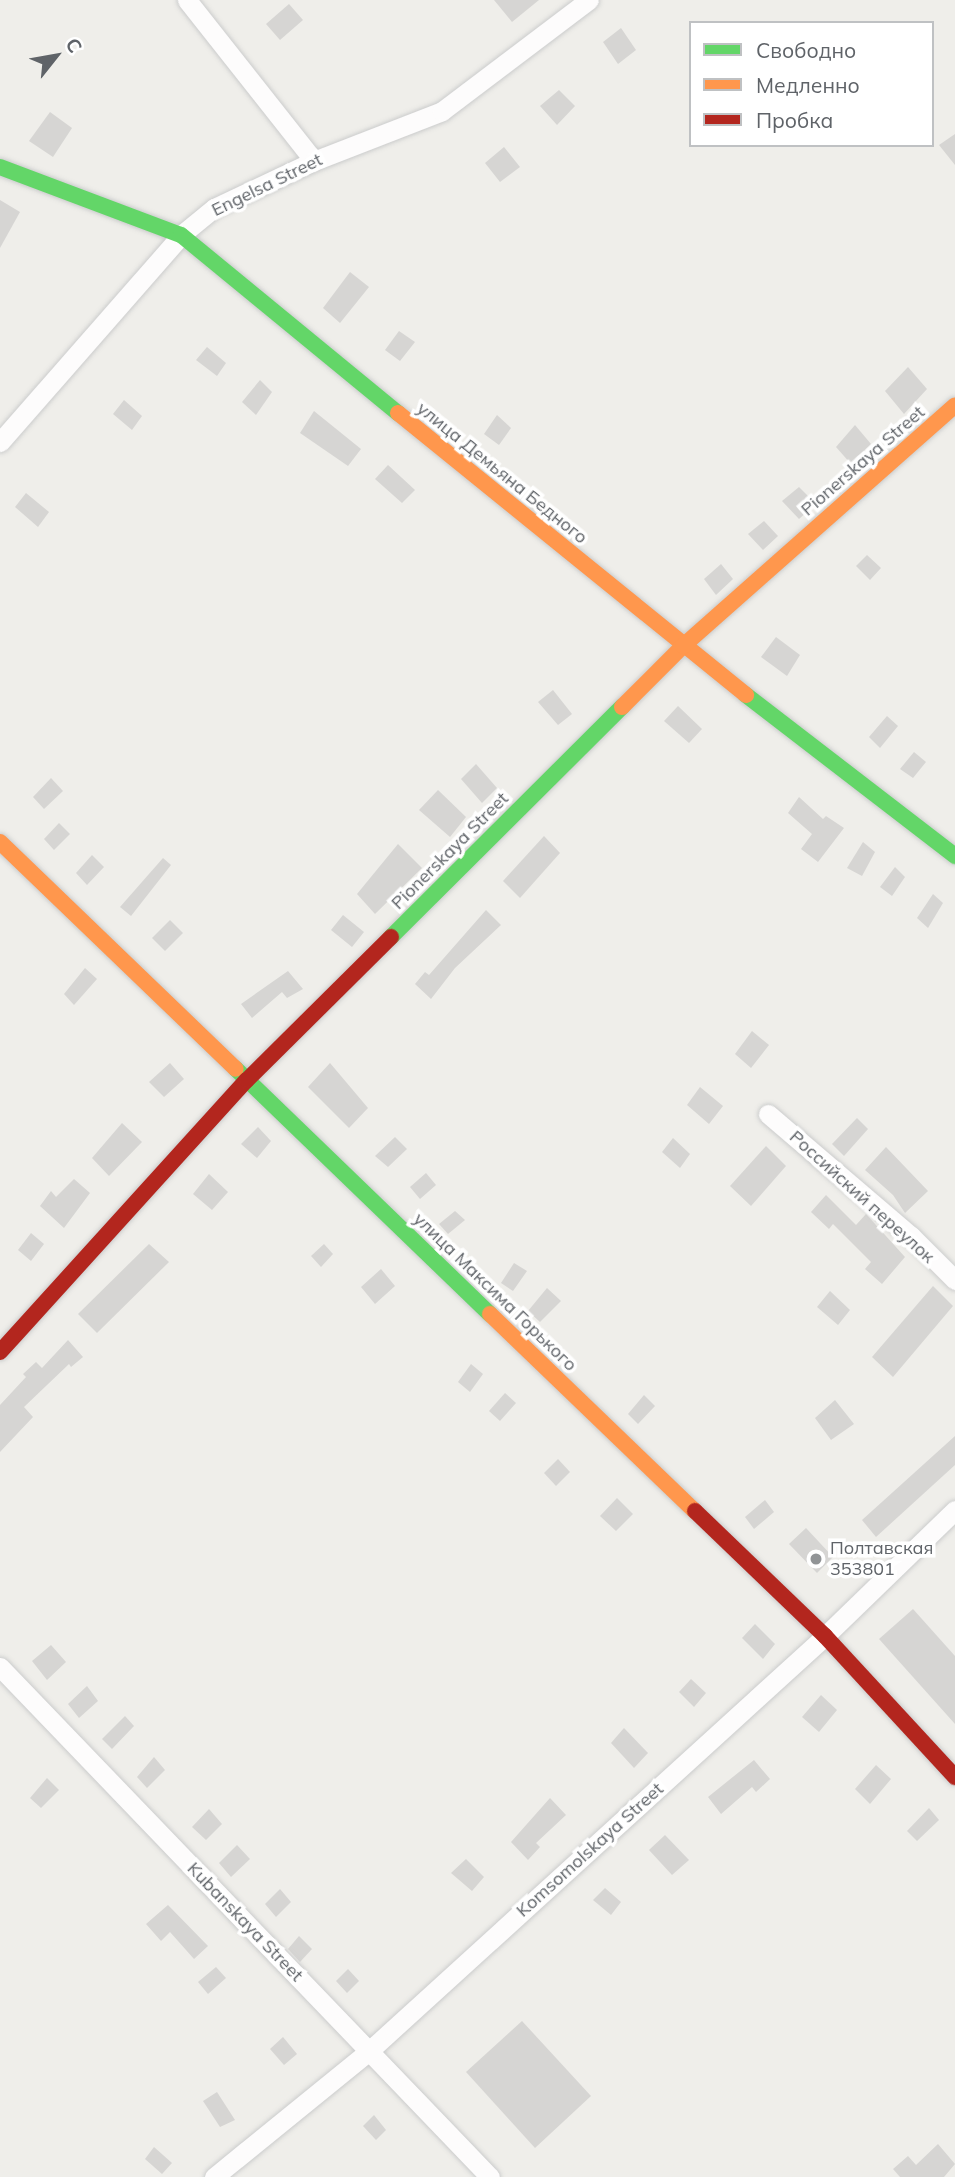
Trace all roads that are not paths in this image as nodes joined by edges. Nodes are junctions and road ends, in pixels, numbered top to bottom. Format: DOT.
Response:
graph roads {
  1 [pos="187,0"];
  2 [pos="589,0"];
  3 [pos="314,161"];
  4 [pos="0,167"];
  5 [pos="181,235"];
  6 [pos="955,405"];
  7 [pos="0,442"];
  8 [pos="683,646"];
  9 [pos="0,842"];
  10 [pos="955,856"];
  11 [pos="247,1080"];
  12 [pos="768,1114"];
  13 [pos="955,1280"];
  14 [pos="0,1352"];
  15 [pos="955,1510"];
  16 [pos="825,1636"];
  17 [pos="0,1667"];
  18 [pos="955,1777"];
  19 [pos="369,2051"];
  20 [pos="214,2177"];
  21 [pos="490,2177"];
  1 -- 3 [label="street"];
  2 -- 3 [label="street, Engelsa Street"];
  3 -- 5 [label="street, Engelsa Street"];
  4 -- 5 [label="street, улица Демьяна Бедного"];
  5 -- 7 [label="street, Engelsa Street"];
  5 -- 8 [label="street, улица Демьяна Бедного"];
  6 -- 8 [label="street, Pionerskaya Street"];
  8 -- 10 [label="street, улица Демьяна Бедного"];
  8 -- 11 [label="street, Pionerskaya Street"];
  9 -- 11 [label="street, улица Максима Горького"];
  11 -- 14 [label="street, Pionerskaya Street"];
  11 -- 16 [label="street, улица Максима Горького"];
  12 -- 13 [label="street, Российский переулок"];
  15 -- 16 [label="street, Komsomolskaya Street"];
  16 -- 18 [label="street, улица Максима Горького"];
  16 -- 19 [label="street, Komsomolskaya Street"];
  17 -- 19 [label="street, Kubanskaya Street"];
  19 -- 20 [label="street, Komsomolskaya Street"];
  19 -- 21 [label="street, Kubanskaya Street"];
}
